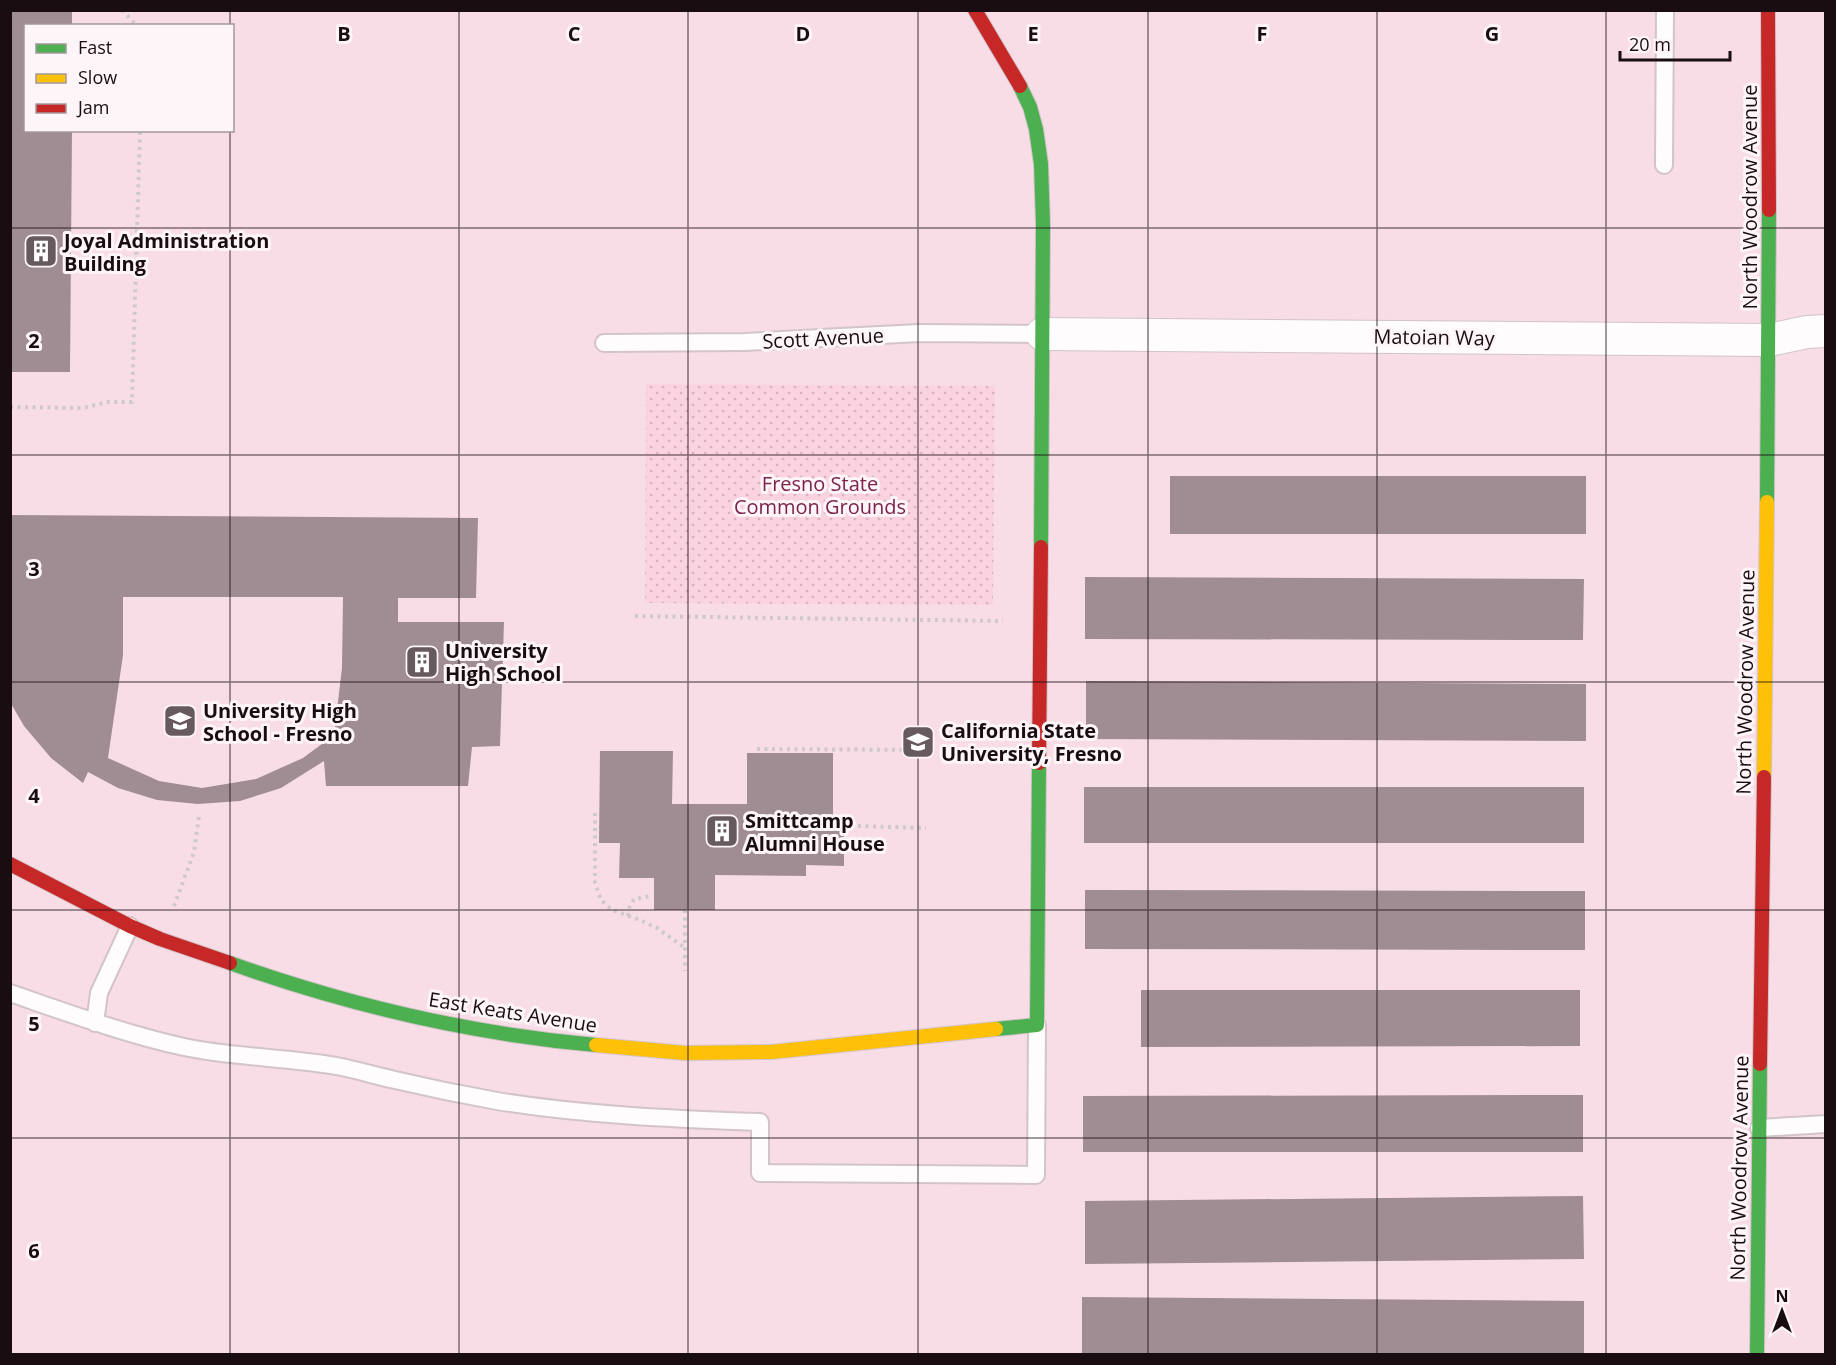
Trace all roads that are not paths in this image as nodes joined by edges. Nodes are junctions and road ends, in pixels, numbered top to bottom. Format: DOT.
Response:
graph roads {
  1 [pos="975,10"];
  2 [pos="1665,10"];
  3 [pos="1768,10"];
  4 [pos="1665,165"];
  5 [pos="1826,331"];
  6 [pos="1042,334"];
  7 [pos="1768,340"];
  8 [pos="604,344"];
  9 [pos="10,864"];
  10 [pos="130,926"];
  11 [pos="10,993"];
  12 [pos="95,1023"];
  13 [pos="1037,1025"];
  14 [pos="1826,1124"];
  15 [pos="1759,1128"];
  16 [pos="1756,1354"];
  1 -- 6 [label="street"];
  2 -- 4 [label="lane"];
  3 -- 7 [label="street, North Woodrow Avenue"];
  5 -- 7 [label="street, Matoian Way"];
  6 -- 7 [label="street, Matoian Way"];
  6 -- 8 [label="lane, Scott Avenue"];
  6 -- 13 [label="street"];
  7 -- 15 [label="street, North Woodrow Avenue"];
  9 -- 10 [label="street, East Keats Avenue"];
  10 -- 12 [label="lane"];
  10 -- 13 [label="street, East Keats Avenue"];
  11 -- 12 [label="lane"];
  12 -- 13 [label="lane"];
  14 -- 15 [label="lane"];
  15 -- 16 [label="street, North Woodrow Avenue"];
}
